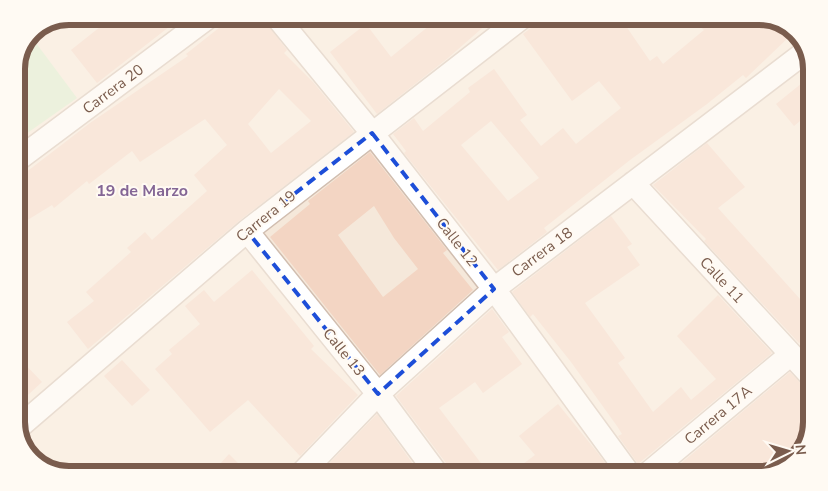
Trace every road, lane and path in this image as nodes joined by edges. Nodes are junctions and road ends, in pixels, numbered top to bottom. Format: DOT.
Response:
graph roads {
  1 [pos="198,25"];
  2 [pos="283,25"];
  3 [pos="512,25"];
  4 [pos="801,55"];
  5 [pos="372,133"];
  6 [pos="25,155"];
  7 [pos="633,183"];
  8 [pos="247,231"];
  9 [pos="494,289"];
  10 [pos="790,355"];
  11 [pos="803,368"];
  12 [pos="378,394"];
  13 [pos="25,422"];
  14 [pos="309,466"];
  15 [pos="431,466"];
  16 [pos="623,466"];
  17 [pos="657,466"];
  1 -- 6 [label="street, Carrera 20"];
  2 -- 5 [label="street, Calle 12"];
  3 -- 5 [label="street, Carrera 19"];
  4 -- 7 [label="street, Carrera 18"];
  5 -- 8 [label="street, Carrera 19"];
  5 -- 9 [label="street, Calle 12"];
  7 -- 9 [label="street, Carrera 18"];
  7 -- 10 [label="street, Calle 11"];
  8 -- 12 [label="street, Calle 13"];
  8 -- 13 [label="street, Carrera 19"];
  9 -- 12 [label="street, Carrera 18"];
  9 -- 16 [label="street, Calle 12"];
  10 -- 11 [label="street, Calle 11"];
  10 -- 17 [label="street, Carrera 17A"];
  12 -- 14 [label="street, Carrera 18"];
  12 -- 15 [label="street, Calle 13"];
}
